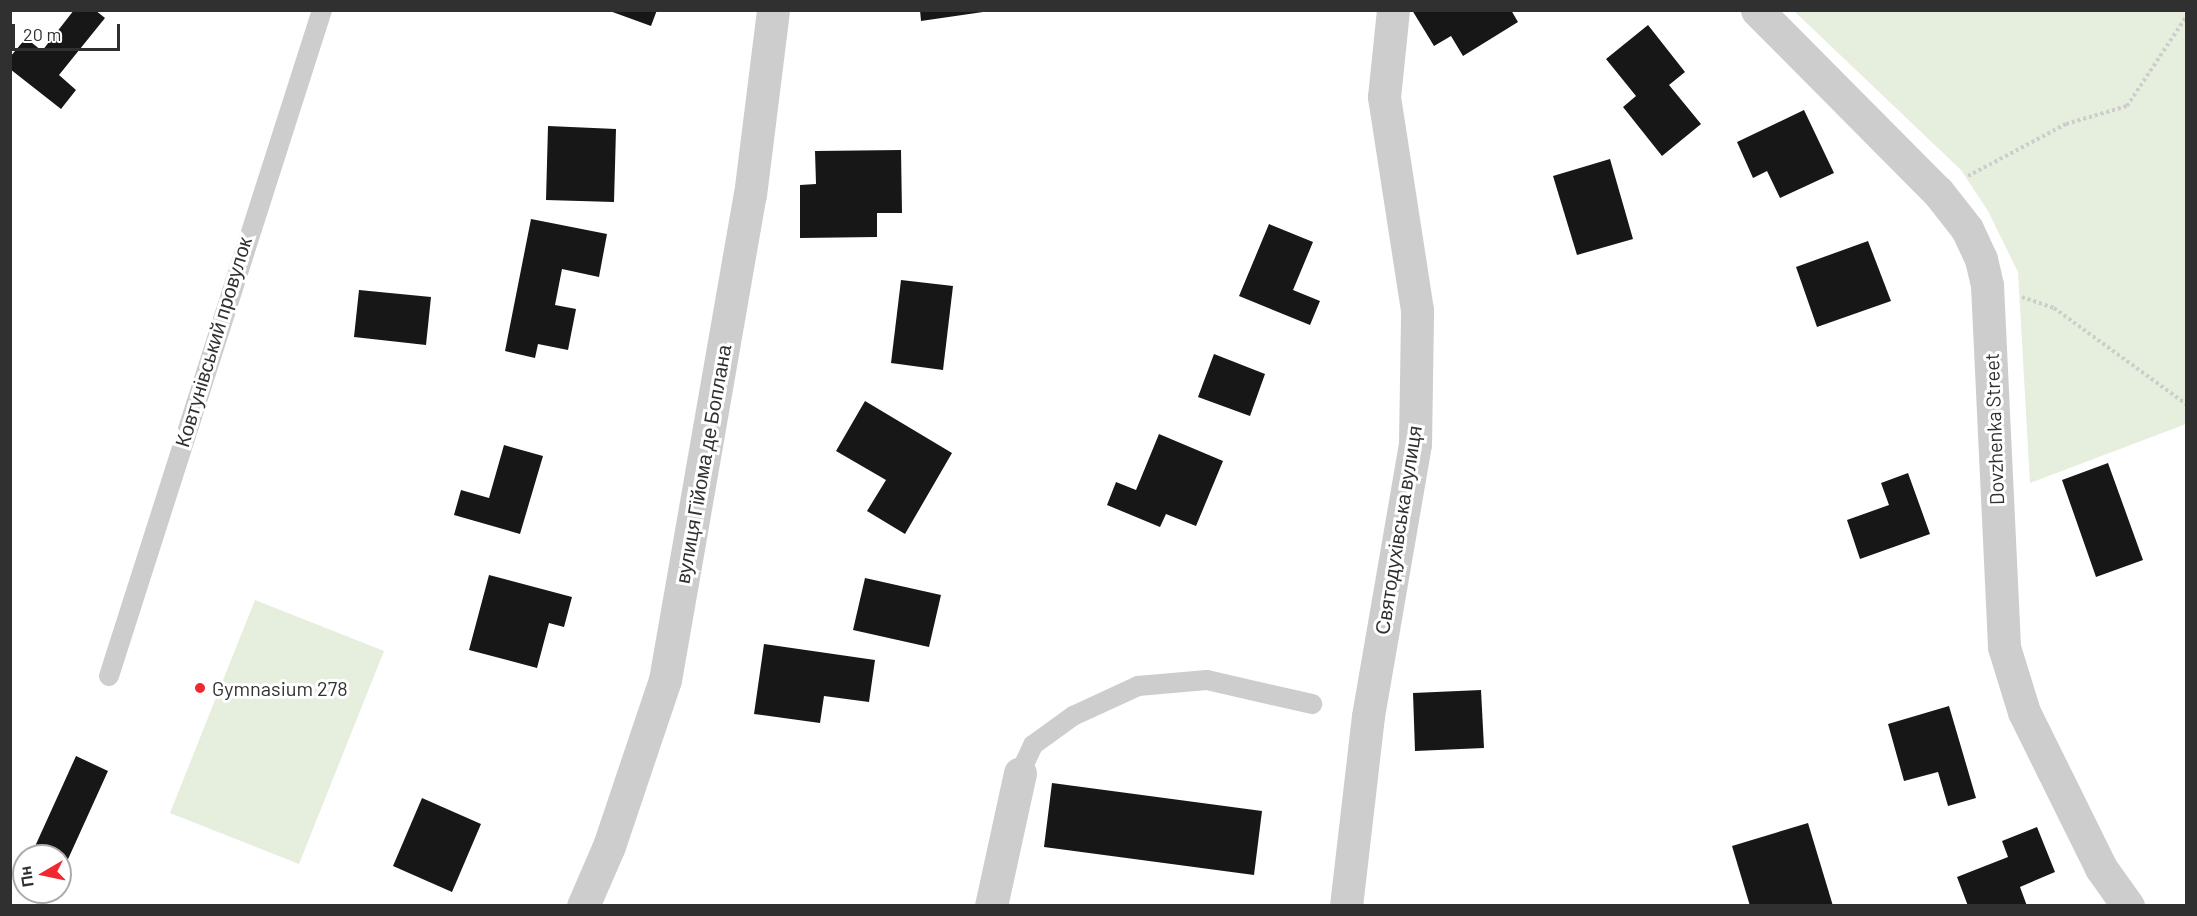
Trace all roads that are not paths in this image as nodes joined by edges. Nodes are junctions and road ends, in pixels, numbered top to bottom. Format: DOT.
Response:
graph roads {
  1 [pos="322,10"];
  2 [pos="773,10"];
  3 [pos="1393,10"];
  4 [pos="1757,10"];
  5 [pos="109,676"];
  6 [pos="1312,704"];
  7 [pos="1020,773"];
  8 [pos="583,906"];
  9 [pos="991,906"];
  10 [pos="1346,906"];
  11 [pos="2128,906"];
  1 -- 5 [label="lane, Ковтунівський провулок"];
  2 -- 8 [label="street, вулиця Гійома де Боплана"];
  3 -- 10 [label="street, Святодухівська вулиця"];
  4 -- 11 [label="street, Dovzhenka Street"];
  6 -- 7 [label="lane"];
  7 -- 9 [label="street"];
}
